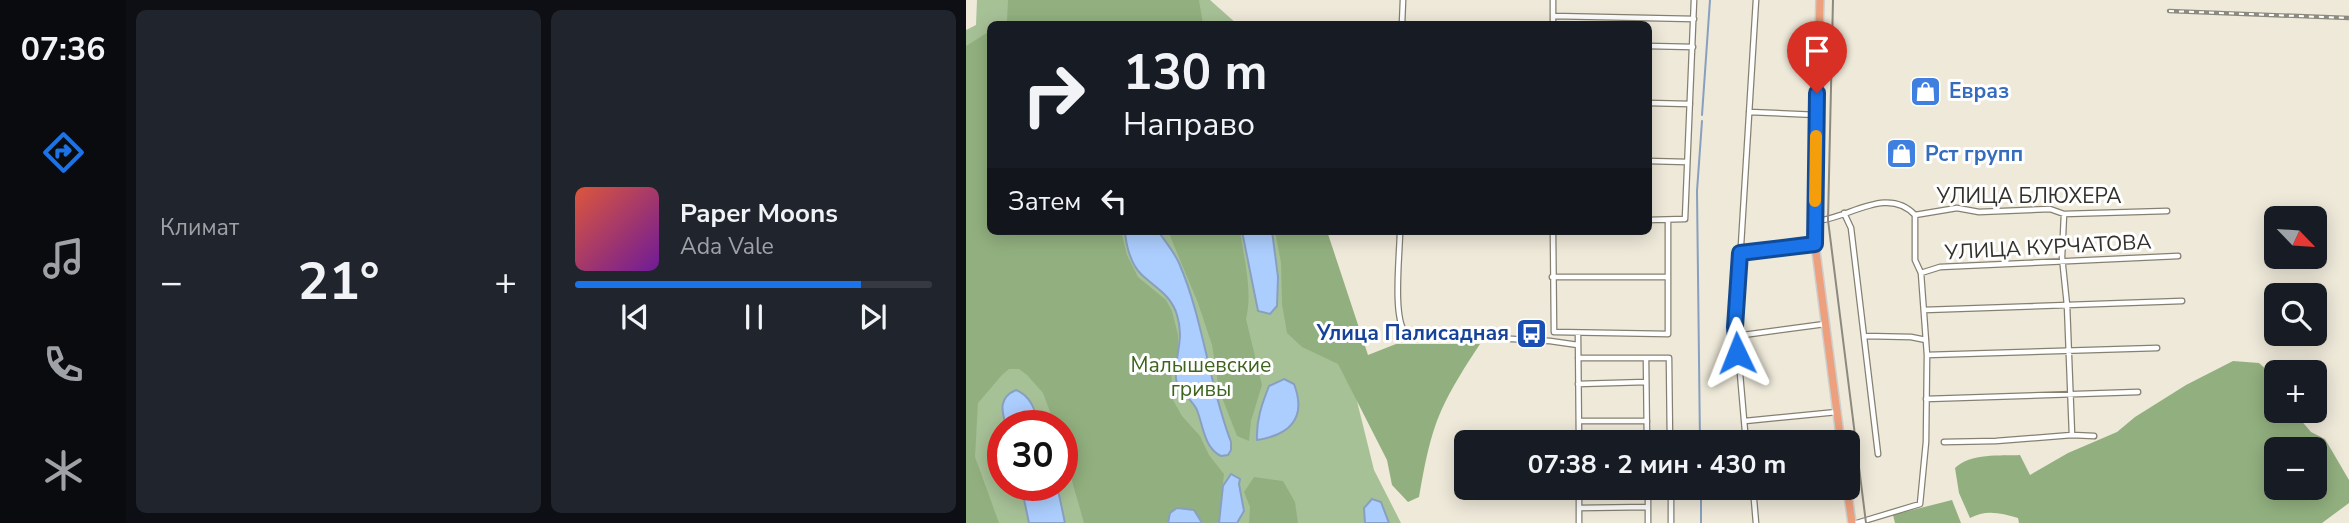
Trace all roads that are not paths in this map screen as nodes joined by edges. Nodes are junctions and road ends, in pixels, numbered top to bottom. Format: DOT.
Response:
graph roads {
  1 [pos="1403,0"];
  2 [pos="1553,0"];
  3 [pos="1694,0"];
  4 [pos="1756,0"];
  5 [pos="1820,0"];
  6 [pos="1553,16"];
  7 [pos="1694,19"];
  8 [pos="1402,21"];
  9 [pos="1553,21"];
  10 [pos="1652,46"];
  11 [pos="1693,47"];
  12 [pos="1652,103"];
  13 [pos="1690,104"];
  14 [pos="1749,112"];
  15 [pos="1817,116"];
  16 [pos="1652,161"];
  17 [pos="1687,162"];
  18 [pos="2168,211"];
  19 [pos="1843,213"];
  20 [pos="2064,214"];
  21 [pos="1915,215"];
  22 [pos="1652,220"];
  23 [pos="1668,220"];
  24 [pos="1815,221"];
  25 [pos="1400,235"];
  26 [pos="1553,235"];
  27 [pos="1815,244"];
  28 [pos="1740,253"];
  29 [pos="2178,256"];
  30 [pos="2062,261"];
  31 [pos="1921,274"];
  32 [pos="1552,276"];
  33 [pos="1668,277"];
  34 [pos="2182,301"];
  35 [pos="2067,305"];
  36 [pos="1924,310"];
  37 [pos="1826,324"];
  38 [pos="1578,333"];
  39 [pos="1736,336"];
  40 [pos="1865,337"];
  41 [pos="1926,340"];
  42 [pos="1578,345"];
  43 [pos="2157,348"];
  44 [pos="2069,351"];
  45 [pos="1927,355"];
  46 [pos="1578,358"];
  47 [pos="1646,358"];
  48 [pos="1646,382"];
  49 [pos="1578,384"];
  50 [pos="2138,392"];
  51 [pos="2071,396"];
  52 [pos="1926,399"];
  53 [pos="1837,412"];
  54 [pos="1579,421"];
  55 [pos="1647,421"];
  56 [pos="1745,421"];
  57 [pos="1579,430"];
  58 [pos="1647,430"];
  59 [pos="1670,430"];
  60 [pos="1745,430"];
  61 [pos="1839,430"];
  62 [pos="2072,435"];
  63 [pos="2094,436"];
  64 [pos="1944,442"];
  65 [pos="1878,454"];
  66 [pos="1579,500"];
  67 [pos="1648,500"];
  68 [pos="1671,500"];
  69 [pos="1753,500"];
  70 [pos="1849,500"];
  71 [pos="1648,507"];
  72 [pos="1579,508"];
  73 [pos="1580,523"];
  74 [pos="1648,523"];
  75 [pos="1671,523"];
  76 [pos="1756,523"];
  77 [pos="1854,523"];
  1 -- 8 [label="street"];
  2 -- 6 [label="street"];
  3 -- 7 [label="street"];
  4 -- 14 [label="street"];
  5 -- 15 [label="main road"];
  6 -- 7 [label="street"];
  6 -- 9 [label="street"];
  7 -- 11 [label="street"];
  10 -- 11 [label="street"];
  11 -- 13 [label="street"];
  12 -- 13 [label="street"];
  13 -- 17 [label="street"];
  14 -- 15 [label="street"];
  14 -- 28 [label="street"];
  15 -- 24 [label="main road"];
  16 -- 17 [label="street"];
  17 -- 23 [label="street"];
  18 -- 20 [label="street, УЛИЦА БЛЮХЕРА"];
  19 -- 21 [label="street, УЛИЦА БЛЮХЕРА"];
  19 -- 24 [label="street, УЛИЦА БЛЮХЕРА"];
  19 -- 40 [label="street"];
  20 -- 21 [label="street, УЛИЦА БЛЮХЕРА"];
  20 -- 30 [label="street"];
  21 -- 31 [label="street"];
  22 -- 23 [label="street"];
  23 -- 33 [label="street"];
  24 -- 27 [label="main road"];
  25 -- 42 [label="street"];
  26 -- 32 [label="street"];
  27 -- 28 [label="street"];
  27 -- 37 [label="main road"];
  28 -- 39 [label="street"];
  29 -- 30 [label="street, УЛИЦА КУРЧАТОВА"];
  30 -- 31 [label="street, УЛИЦА КУРЧАТОВА"];
  30 -- 35 [label="street"];
  31 -- 36 [label="street"];
  32 -- 33 [label="street"];
  32 -- 38 [label="street"];
  33 -- 38 [label="street"];
  34 -- 35 [label="street"];
  35 -- 36 [label="street"];
  35 -- 44 [label="street"];
  36 -- 41 [label="street"];
  37 -- 39 [label="street"];
  37 -- 53 [label="main road"];
  38 -- 42 [label="street"];
  39 -- 56 [label="street"];
  40 -- 41 [label="street"];
  40 -- 65 [label="street"];
  41 -- 45 [label="street"];
  42 -- 46 [label="street"];
  43 -- 44 [label="street"];
  44 -- 45 [label="street"];
  44 -- 51 [label="street"];
  45 -- 52 [label="street"];
  46 -- 47 [label="street"];
  46 -- 49 [label="street"];
  47 -- 48 [label="street"];
  47 -- 59 [label="street"];
  48 -- 49 [label="street"];
  48 -- 55 [label="street"];
  49 -- 54 [label="street"];
  50 -- 51 [label="street"];
  51 -- 52 [label="street"];
  51 -- 62 [label="street"];
  52 -- 77 [label="street"];
  53 -- 56 [label="street"];
  53 -- 61 [label="main road"];
  54 -- 55 [label="street"];
  54 -- 57 [label="street"];
  55 -- 58 [label="street"];
  56 -- 60 [label="street"];
  62 -- 63 [label="street"];
  62 -- 64 [label="street"];
  66 -- 72 [label="street"];
  67 -- 71 [label="street"];
  68 -- 75 [label="street"];
  69 -- 76 [label="street"];
  70 -- 77 [label="main road"];
  71 -- 72 [label="street"];
  71 -- 74 [label="street"];
  72 -- 73 [label="street"];
}
